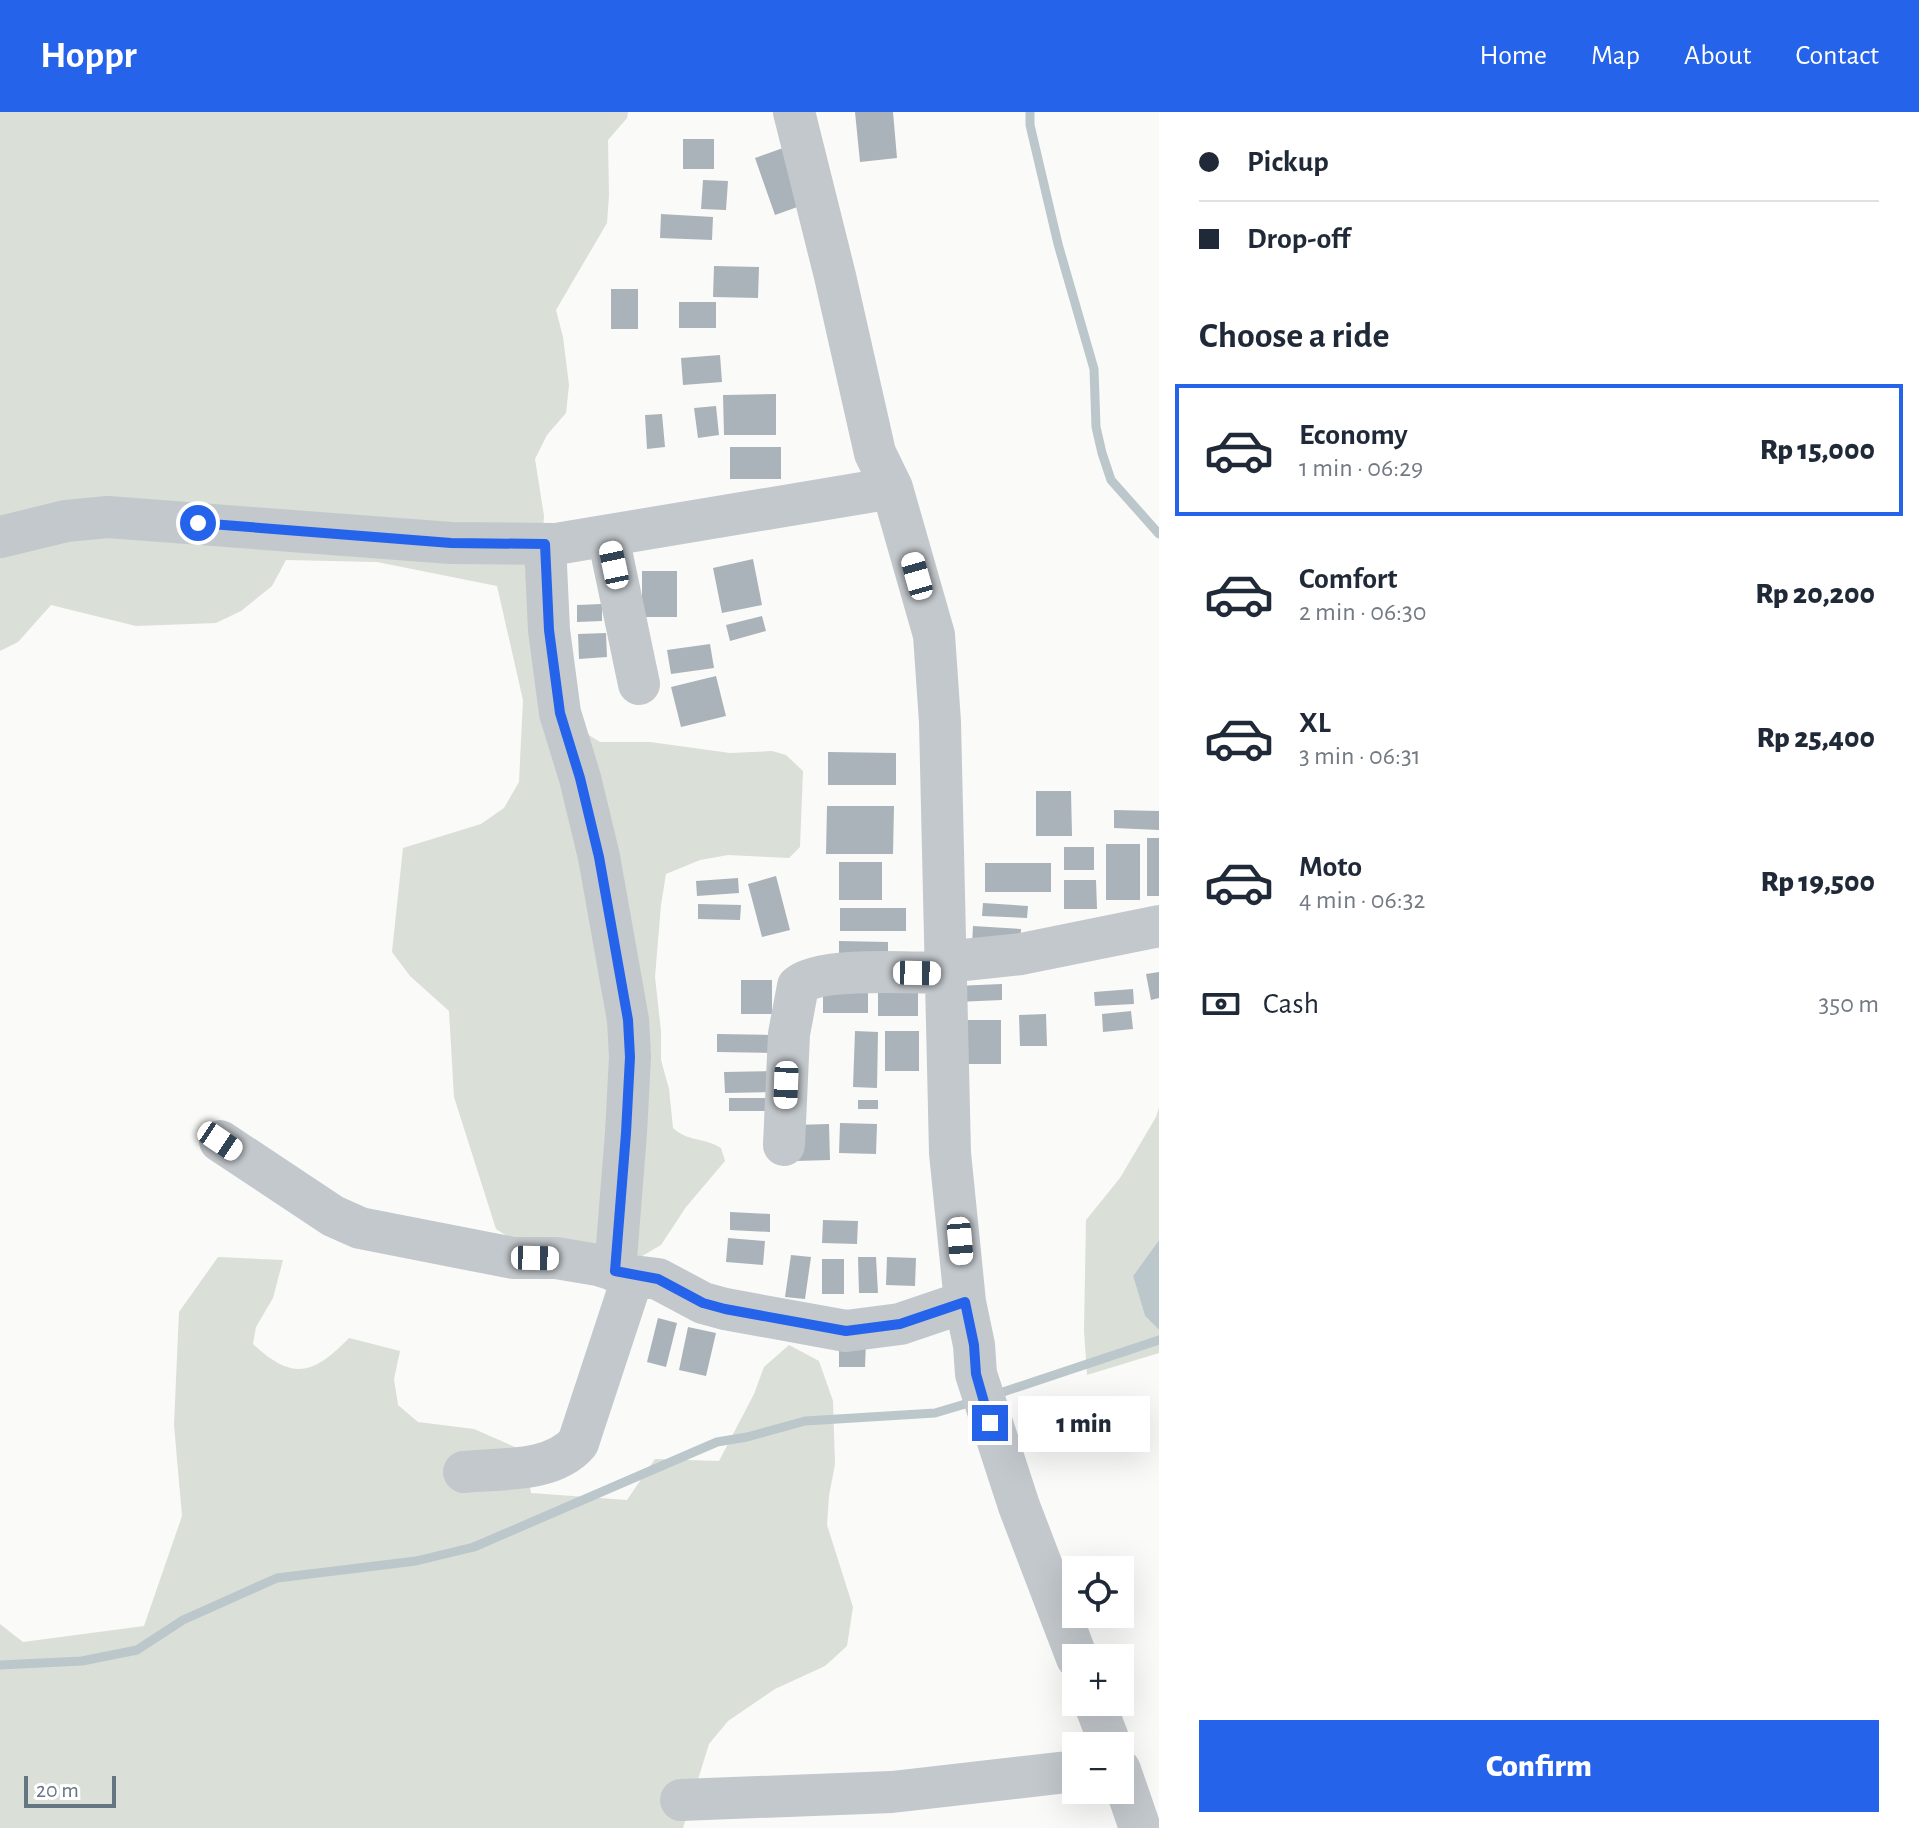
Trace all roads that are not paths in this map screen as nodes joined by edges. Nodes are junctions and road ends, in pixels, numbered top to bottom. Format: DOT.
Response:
graph roads {
  1 [pos="794,112"];
  2 [pos="892,488"];
  3 [pos="608,536"];
  4 [pos="0,537"];
  5 [pos="545,544"];
  6 [pos="639,684"];
  7 [pos="1159,926"];
  8 [pos="945,968"];
  9 [pos="220,1141"];
  10 [pos="784,1145"];
  11 [pos="635,1276"];
  12 [pos="965,1302"];
  13 [pos="464,1472"];
  14 [pos="1072,1644"];
  15 [pos="1062,1773"];
  16 [pos="681,1800"];
  17 [pos="1132,1804"];
  18 [pos="1140,1828"];
  1 -- 2 [label="street"];
  2 -- 3 [label="street"];
  2 -- 8 [label="street"];
  3 -- 5 [label="street"];
  3 -- 6 [label="street"];
  4 -- 5 [label="street"];
  5 -- 11 [label="street"];
  7 -- 8 [label="street"];
  8 -- 10 [label="street"];
  8 -- 12 [label="street"];
  9 -- 11 [label="street"];
  11 -- 12 [label="street"];
  11 -- 13 [label="street"];
  12 -- 14 [label="street"];
  15 -- 16 [label="street"];
  17 -- 18 [label="street"];
}
